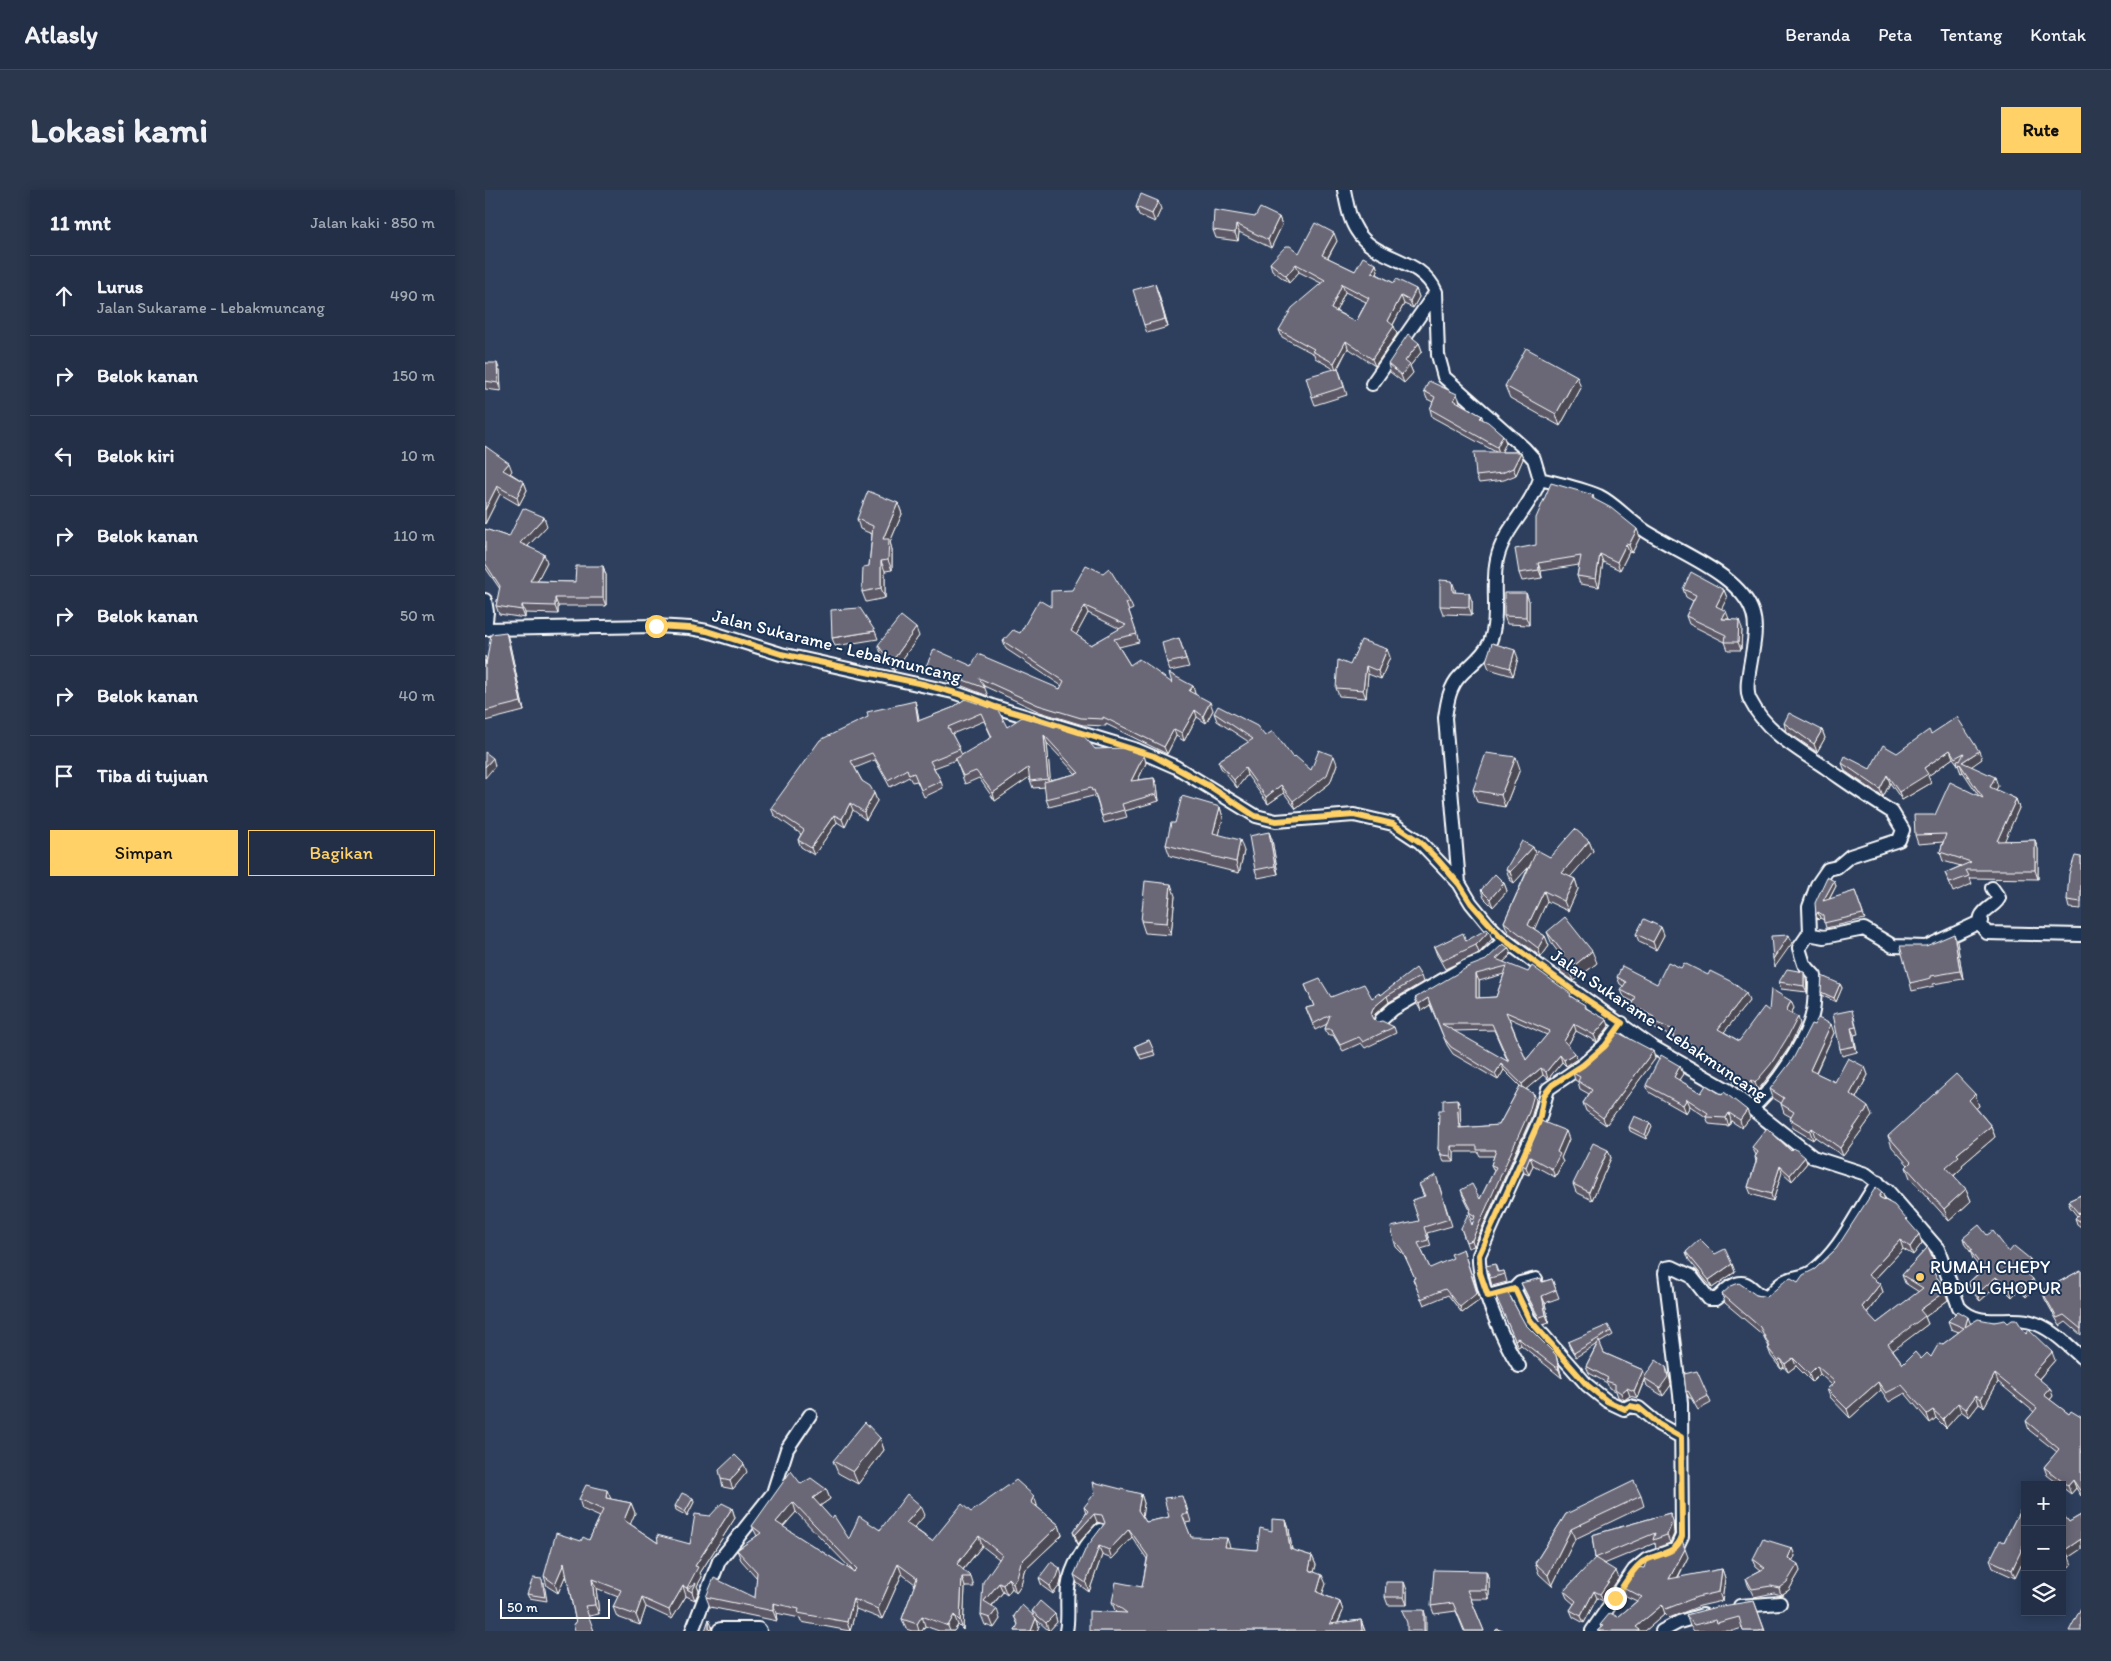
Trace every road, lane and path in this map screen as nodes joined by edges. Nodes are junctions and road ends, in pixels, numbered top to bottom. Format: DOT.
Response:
graph roads {
  1 [pos="1344,190"];
  2 [pos="1435,292"];
  3 [pos="1372,384"];
  4 [pos="1540,479"];
  5 [pos="485,600"];
  6 [pos="485,629"];
  7 [pos="1459,884"];
  8 [pos="1992,888"];
  9 [pos="1982,921"];
  10 [pos="1808,934"];
  11 [pos="2081,935"];
  12 [pos="1505,940"];
  13 [pos="1381,1020"];
  14 [pos="1622,1023"];
  15 [pos="1752,1108"];
  16 [pos="1878,1182"];
  17 [pos="1539,1279"];
  18 [pos="1515,1289"];
  19 [pos="1488,1296"];
  20 [pos="2081,1357"];
  21 [pos="1519,1366"];
  22 [pos="810,1415"];
  23 [pos="1681,1437"];
  24 [pos="1100,1530"];
  25 [pos="1780,1603"];
  26 [pos="1728,1608"];
  27 [pos="1714,1611"];
  28 [pos="691,1631"];
  29 [pos="721,1631"];
  30 [pos="758,1631"];
  31 [pos="1066,1631"];
  32 [pos="1593,1631"];
  33 [pos="1662,1631"];
  1 -- 2 [label="street"];
  2 -- 3 [label="street"];
  2 -- 4 [label="street"];
  4 -- 7 [label="street"];
  4 -- 10 [label="street"];
  5 -- 6 [label="street"];
  6 -- 7 [label="street, Jalan Sukarame - Lebakmuncang"];
  7 -- 12 [label="street, Jalan Sukarame - Lebakmuncang"];
  8 -- 9 [label="street"];
  9 -- 10 [label="street"];
  9 -- 11 [label="street"];
  10 -- 15 [label="street"];
  12 -- 13 [label="street"];
  12 -- 14 [label="street, Jalan Sukarame - Lebakmuncang"];
  14 -- 15 [label="street, Jalan Sukarame - Lebakmuncang"];
  14 -- 19 [label="street"];
  15 -- 16 [label="street, Jalan Sukarame - Lebakmuncang"];
  16 -- 20 [label="street, Jalan Sukarame - Lebakmuncang"];
  16 -- 23 [label="street"];
  17 -- 18 [label="street"];
  18 -- 19 [label="street"];
  18 -- 23 [label="street"];
  19 -- 21 [label="street"];
  22 -- 28 [label="street"];
  23 -- 32 [label="street"];
  24 -- 31 [label="street"];
  25 -- 26 [label="street"];
  27 -- 33 [label="street"];
  29 -- 30 [label="street"];
}
